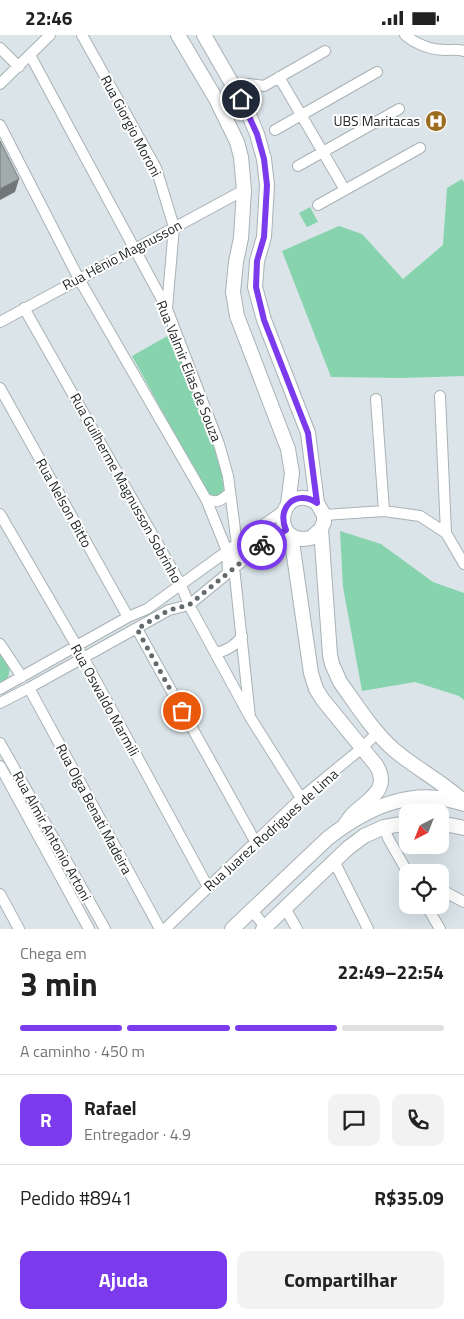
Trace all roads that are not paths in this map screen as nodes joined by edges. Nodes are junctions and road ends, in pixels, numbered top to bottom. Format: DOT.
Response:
graph roads {
  1 [pos="50,35"];
  2 [pos="82,35"];
  3 [pos="178,35"];
  4 [pos="204,35"];
  5 [pos="405,35"];
  6 [pos="0,48"];
  7 [pos="324,51"];
  8 [pos="464,51"];
  9 [pos="30,55"];
  10 [pos="18,67"];
  11 [pos="377,72"];
  12 [pos="280,77"];
  13 [pos="0,84"];
  14 [pos="235,88"];
  15 [pos="216,99"];
  16 [pos="399,109"];
  17 [pos="301,115"];
  18 [pos="0,125"];
  19 [pos="275,130"];
  20 [pos="420,148"];
  21 [pos="323,153"];
  22 [pos="298,166"];
  23 [pos="267,185"];
  24 [pos="244,190"];
  25 [pos="345,190"];
  26 [pos="318,205"];
  27 [pos="174,227"];
  28 [pos="134,249"];
  29 [pos="79,279"];
  30 [pos="24,308"];
  31 [pos="167,309"];
  32 [pos="0,321"];
  33 [pos="0,388"];
  34 [pos="440,396"];
  35 [pos="376,399"];
  36 [pos="230,493"];
  37 [pos="206,499"];
  38 [pos="286,507"];
  39 [pos="384,511"];
  40 [pos="0,514"];
  41 [pos="321,516"];
  42 [pos="288,533"];
  43 [pos="446,533"];
  44 [pos="236,545"];
  45 [pos="227,551"];
  46 [pos="464,564"];
  47 [pos="231,570"];
  48 [pos="181,585"];
  49 [pos="189,605"];
  50 [pos="128,617"];
  51 [pos="137,629"];
  52 [pos="242,636"];
  53 [pos="0,645"];
  54 [pos="76,646"];
  55 [pos="215,653"];
  56 [pos="83,657"];
  57 [pos="22,677"];
  58 [pos="29,688"];
  59 [pos="0,689"];
  60 [pos="0,703"];
  61 [pos="250,717"];
  62 [pos="378,732"];
  63 [pos="0,743"];
  64 [pos="362,748"];
  65 [pos="0,766"];
  66 [pos="301,798"];
  67 [pos="464,803"];
  68 [pos="399,824"];
  69 [pos="449,825"];
  70 [pos="344,826"];
  71 [pos="384,827"];
  72 [pos="464,828"];
  73 [pos="255,841"];
  74 [pos="334,861"];
  75 [pos="405,864"];
  76 [pos="208,887"];
  77 [pos="449,893"];
  78 [pos="0,894"];
  79 [pos="464,902"];
  80 [pos="285,908"];
  81 [pos="252,910"];
  82 [pos="433,914"];
  83 [pos="264,928"];
  84 [pos="19,929"];
  85 [pos="89,929"];
  86 [pos="105,929"];
  87 [pos="160,929"];
  88 [pos="164,929"];
  89 [pos="232,929"];
  90 [pos="297,929"];
  91 [pos="368,929"];
  92 [pos="440,929"];
  1 -- 9 [label="street"];
  2 -- 27 [label="street, Rua Giorgio Moroni"];
  3 -- 15 [label="main road"];
  4 -- 14 [label="main road"];
  5 -- 8 [label="street"];
  6 -- 10 [label="street"];
  7 -- 12 [label="street"];
  9 -- 10 [label="street"];
  9 -- 28 [label="street, Rua Valmir Elias de Souza"];
  10 -- 13 [label="street"];
  11 -- 17 [label="street"];
  12 -- 14 [label="street"];
  12 -- 17 [label="street"];
  14 -- 15 [label="main road"];
  14 -- 23 [label="main road"];
  15 -- 24 [label="main road"];
  16 -- 21 [label="street"];
  17 -- 19 [label="street"];
  17 -- 21 [label="street"];
  18 -- 29 [label="street"];
  20 -- 25 [label="street"];
  21 -- 22 [label="street"];
  21 -- 25 [label="street"];
  23 -- 24 [label="main road"];
  23 -- 41 [label="main road"];
  24 -- 27 [label="street, Rua Hênio Magnusson"];
  24 -- 38 [label="main road"];
  25 -- 26 [label="street"];
  27 -- 28 [label="street, Rua Hênio Magnusson"];
  27 -- 31 [label="street, Rua Giorgio Moroni"];
  28 -- 29 [label="street, Rua Hênio Magnusson"];
  28 -- 31 [label="street, Rua Valmir Elias de Souza"];
  29 -- 30 [label="street, Rua Hênio Magnusson"];
  29 -- 37 [label="street"];
  30 -- 32 [label="street, Rua Hênio Magnusson"];
  30 -- 48 [label="street, Rua Guilherme Magnusson Sobrinho"];
  31 -- 36 [label="street, Rua Valmir Elias de Souza"];
  33 -- 50 [label="street, Rua Nelson Bitto"];
  34 -- 43 [label="street"];
  35 -- 39 [label="street"];
  36 -- 37 [label="street"];
  36 -- 44 [label="street, Rua Valmir Elias de Souza"];
  37 -- 45 [label="street"];
  38 -- 41 [label="main road"];
  38 -- 42 [label="main road"];
  38 -- 44 [label="street"];
  39 -- 41 [label="street"];
  39 -- 43 [label="street"];
  40 -- 54 [label="street, Rua Oswaldo Marmili"];
  41 -- 42 [label="main road"];
  41 -- 62 [label="main road"];
  42 -- 47 [label="street"];
  42 -- 64 [label="main road"];
  43 -- 46 [label="street"];
  44 -- 45 [label="street"];
  44 -- 47 [label="street, Rua Valmir Elias de Souza"];
  45 -- 47 [label="street"];
  45 -- 48 [label="street"];
  47 -- 49 [label="street"];
  47 -- 52 [label="street, Rua Valmir Elias de Souza"];
  48 -- 49 [label="street, Rua Guilherme Magnusson Sobrinho"];
  48 -- 50 [label="street"];
  49 -- 51 [label="street"];
  49 -- 55 [label="street, Rua Guilherme Magnusson Sobrinho"];
  50 -- 54 [label="street"];
  51 -- 56 [label="street"];
  51 -- 73 [label="street"];
  52 -- 55 [label="street"];
  52 -- 61 [label="street, Rua Valmir Elias de Souza"];
  53 -- 57 [label="street"];
  54 -- 56 [label="street, Rua Oswaldo Marmili"];
  54 -- 57 [label="street"];
  55 -- 61 [label="street, Rua Guilherme Magnusson Sobrinho"];
  56 -- 58 [label="street"];
  56 -- 76 [label="street, Rua Oswaldo Marmili"];
  57 -- 59 [label="street"];
  58 -- 60 [label="street"];
  58 -- 87 [label="street, Rua Olga Benati Madeira"];
  61 -- 66 [label="street, Rua Guilherme Magnusson Sobrinho"];
  62 -- 64 [label="street, Rua Juarez Rodrigues de Lima"];
  62 -- 67 [label="main road"];
  63 -- 86 [label="street, Rua Almir Antonio Artoni"];
  64 -- 66 [label="street, Rua Juarez Rodrigues de Lima"];
  64 -- 70 [label="main road"];
  65 -- 85 [label="street, Rua Almir Antonio Artoni"];
  66 -- 73 [label="street, Rua Juarez Rodrigues de Lima"];
  67 -- 70 [label="main road"];
  68 -- 71 [label="main road"];
  69 -- 72 [label="main road"];
  70 -- 81 [label="main road"];
  71 -- 74 [label="main road"];
  71 -- 75 [label="street"];
  73 -- 76 [label="street, Rua Juarez Rodrigues de Lima"];
  74 -- 80 [label="main road"];
  74 -- 91 [label="street"];
  76 -- 88 [label="street, Rua Juarez Rodrigues de Lima"];
  77 -- 79 [label="street"];
  78 -- 84 [label="street"];
  80 -- 83 [label="main road"];
  80 -- 90 [label="street"];
  81 -- 83 [label="street"];
  81 -- 89 [label="main road"];
  82 -- 92 [label="street"];
}
